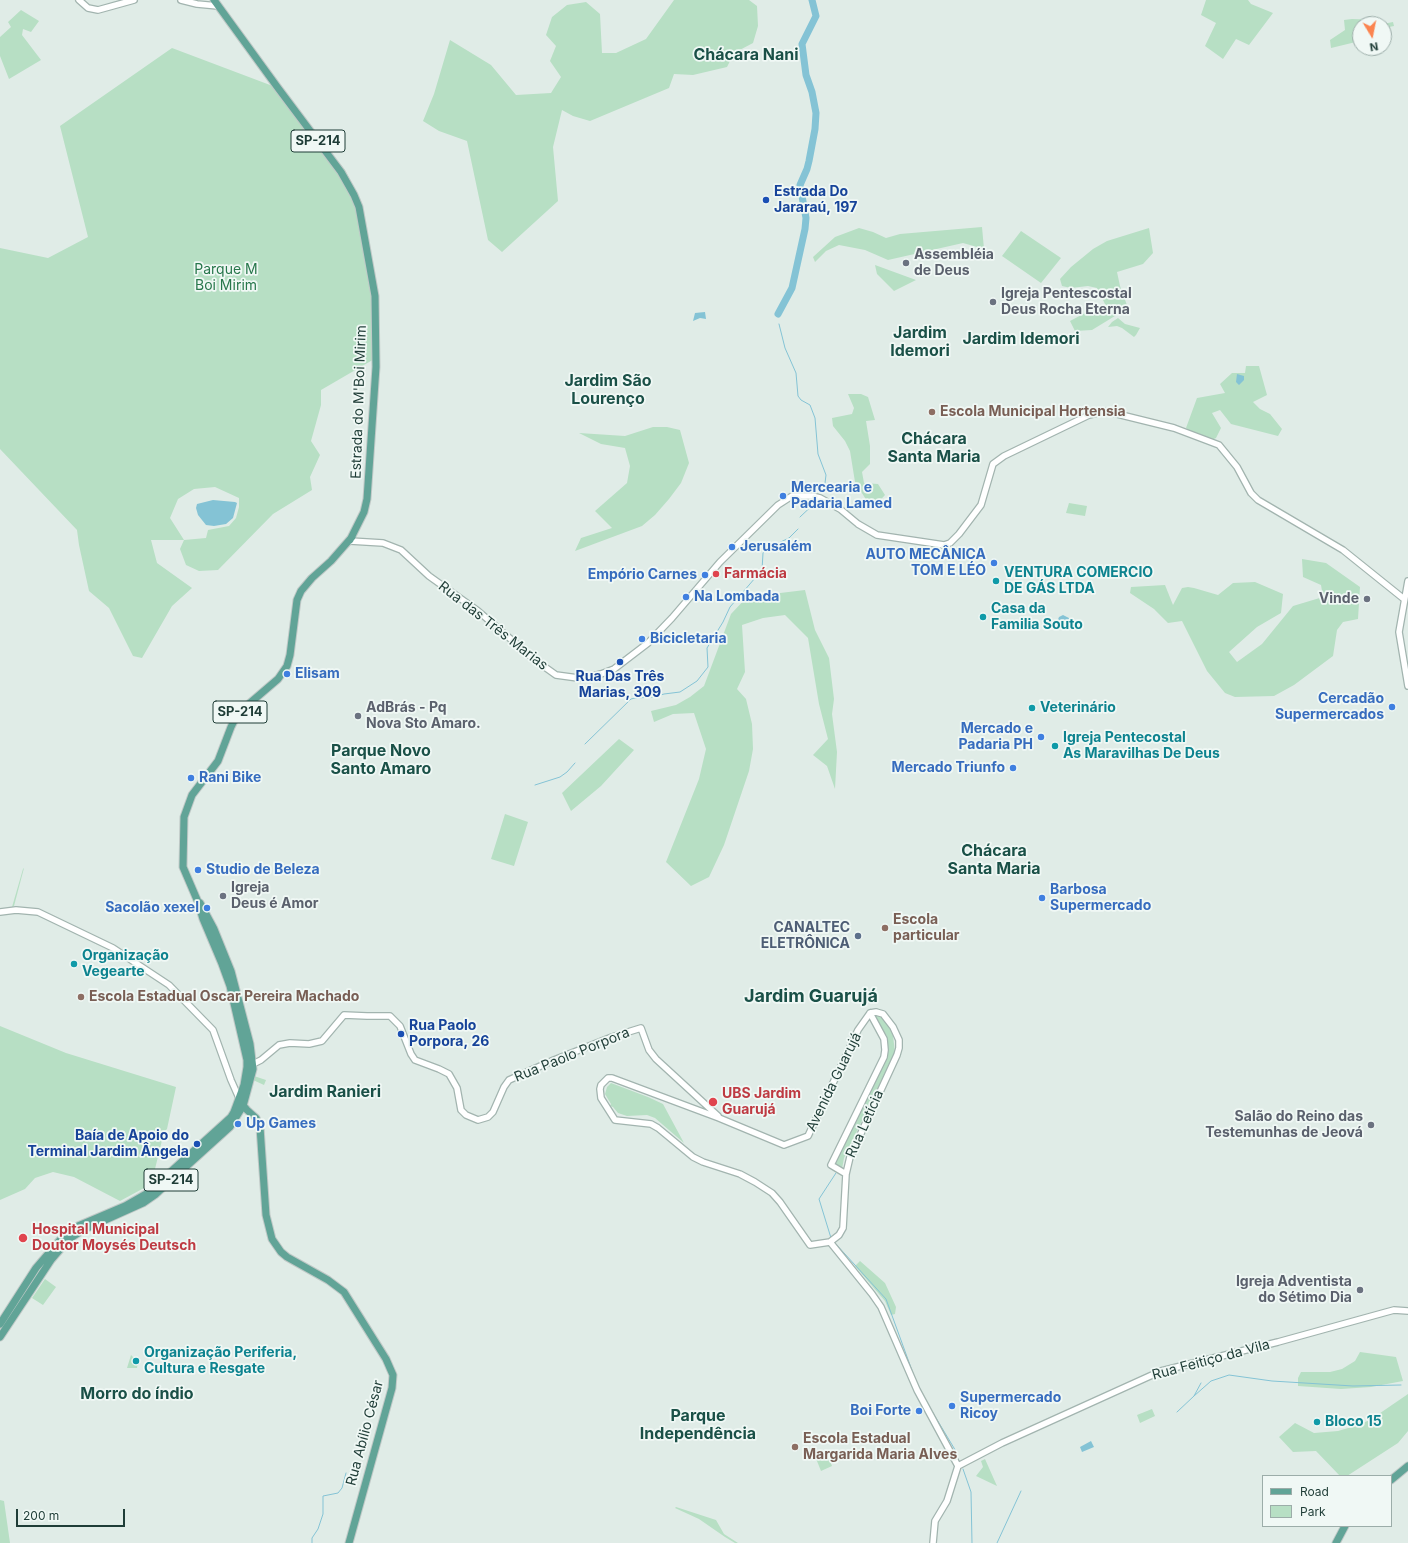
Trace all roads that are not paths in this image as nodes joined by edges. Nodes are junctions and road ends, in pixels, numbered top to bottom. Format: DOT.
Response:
graph roads {
  1 [pos="78,0"];
  2 [pos="134,0"];
  3 [pos="181,0"];
  4 [pos="216,3"];
  5 [pos="351,539"];
  6 [pos="1408,581"];
  7 [pos="1404,599"];
  8 [pos="1408,686"];
  9 [pos="0,912"];
  10 [pos="870,1013"];
  11 [pos="250,1066"];
  12 [pos="239,1098"];
  13 [pos="242,1106"];
  14 [pos="708,1107"];
  15 [pos="704,1112"];
  16 [pos="719,1118"];
  17 [pos="846,1174"];
  18 [pos="830,1242"];
  19 [pos="40,1263"];
  20 [pos="40,1275"];
  21 [pos="16,1307"];
  22 [pos="1408,1311"];
  23 [pos="0,1324"];
  24 [pos="0,1337"];
  25 [pos="1114,1393"];
  26 [pos="1100,1396"];
  27 [pos="958,1466"];
  28 [pos="1408,1466"];
  29 [pos="1392,1479"];
  30 [pos="1344,1527"];
  31 [pos="349,1543"];
  32 [pos="933,1543"];
  33 [pos="1336,1543"];
  1 -- 2 [label="street"];
  3 -- 4 [label="street"];
  4 -- 5 [label="main road, Estrada do M'Boi Mirim / SP-214"];
  5 -- 7 [label="street, Rua das Três Marias"];
  5 -- 11 [label="main road, Estrada do M'Boi Mirim / SP-214"];
  6 -- 7 [label="street"];
  7 -- 8 [label="street"];
  9 -- 12 [label="street"];
  10 -- 16 [label="street, Avenida Guarujá"];
  10 -- 17 [label="street"];
  10 -- 17 [label="street, Rua Letícia"];
  11 -- 12 [label="main road, Estrada do M'Boi Mirim / SP-214"];
  11 -- 13 [label="main road, Estrada do M'Boi Mirim / SP-214"];
  11 -- 14 [label="street, Rua Paolo Porpora"];
  12 -- 13 [label="main road"];
  12 -- 19 [label="main road, Estrada do M'Boi Mirim / SP-214"];
  13 -- 20 [label="main road, Estrada do M'Boi Mirim / SP-214"];
  13 -- 31 [label="main road, Rua Abílio César"];
  14 -- 15 [label="street"];
  14 -- 16 [label="street"];
  15 -- 16 [label="street, Avenida Guarujá"];
  15 -- 18 [label="street, Avenida Guarujá"];
  17 -- 18 [label="street, Rua Letícia"];
  18 -- 27 [label="street"];
  19 -- 20 [label="main road"];
  19 -- 21 [label="main road, Estrada do M'Boi Mirim / SP-214"];
  20 -- 21 [label="main road, Estrada do M'Boi Mirim / SP-214"];
  21 -- 23 [label="main road, Estrada do M'Boi Mirim / SP-214"];
  21 -- 24 [label="main road, Estrada do M'Boi Mirim / SP-214"];
  22 -- 25 [label="street, Rua Feitiço da Vila"];
  25 -- 26 [label="street"];
  25 -- 27 [label="street, Rua Feitiço da Vila"];
  27 -- 32 [label="street"];
  28 -- 29 [label="main road"];
  30 -- 33 [label="main road"];
}
